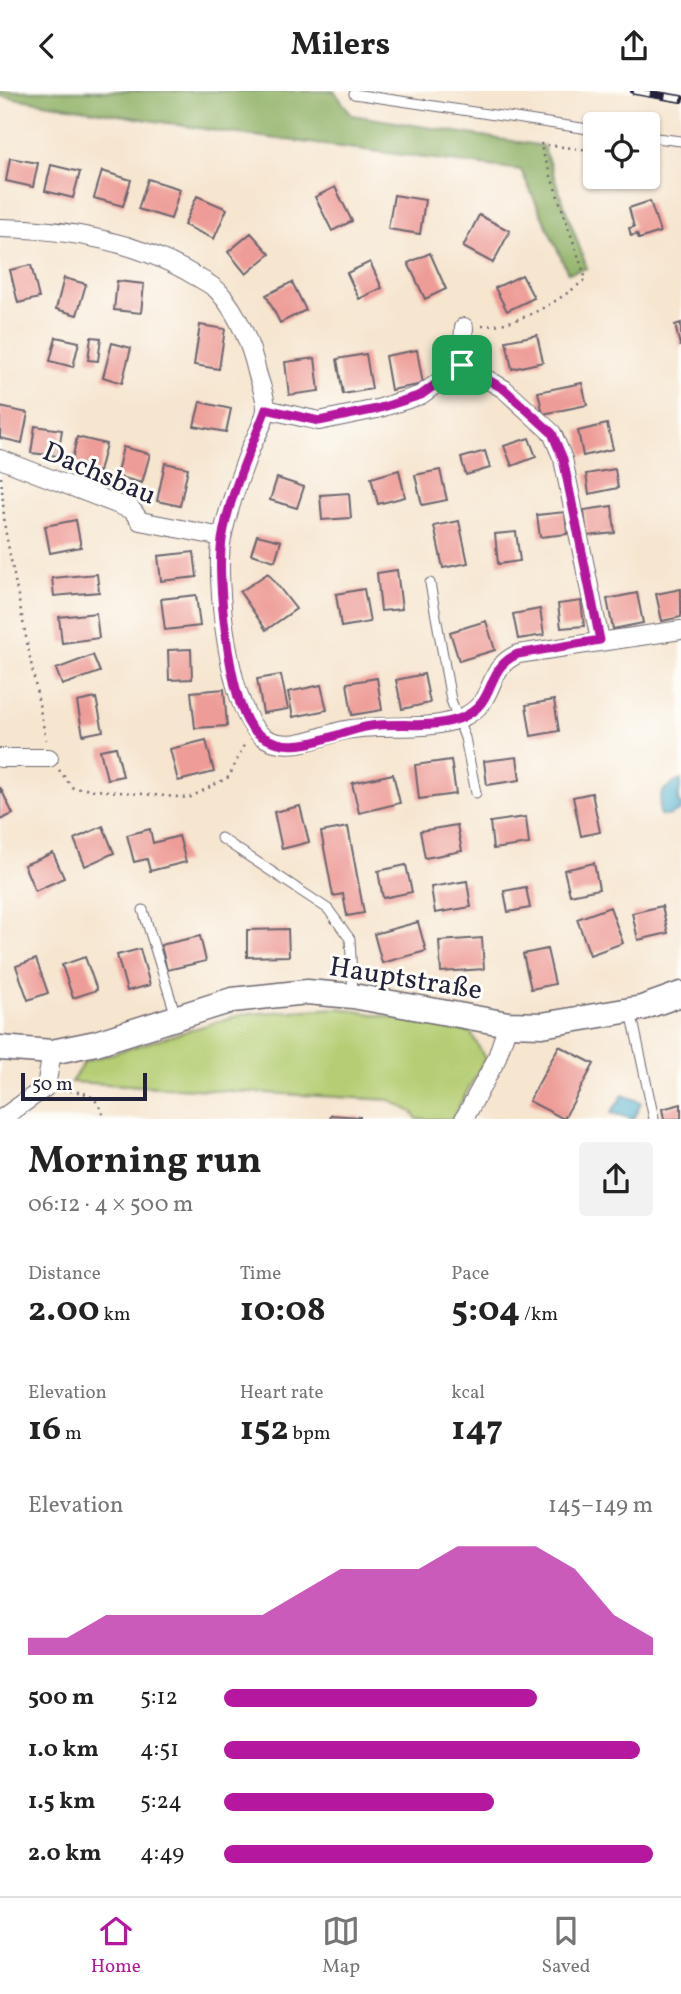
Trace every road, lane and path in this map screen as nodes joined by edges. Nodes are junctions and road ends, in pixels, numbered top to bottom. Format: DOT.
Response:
graph roads {
  1 [pos="354,95"];
  2 [pos="583,127"];
  3 [pos="660,138"];
  4 [pos="681,141"];
  5 [pos="583,149"];
  6 [pos="0,228"];
  7 [pos="464,327"];
  8 [pos="462,365"];
  9 [pos="266,409"];
  10 [pos="0,459"];
  11 [pos="222,537"];
  12 [pos="430,583"];
  13 [pos="681,630"];
  14 [pos="600,640"];
  15 [pos="459,719"];
  16 [pos="252,728"];
  17 [pos="0,758"];
  18 [pos="49,758"];
  19 [pos="475,793"];
  20 [pos="221,838"];
  21 [pos="143,910"];
  22 [pos="681,994"];
  23 [pos="353,996"];
  24 [pos="631,1010"];
  25 [pos="176,1017"];
  26 [pos="508,1024"];
  27 [pos="0,1048"];
  28 [pos="52,1052"];
  29 [pos="46,1087"];
  30 [pos="1,1119"];
  31 [pos="105,1119"];
  32 [pos="464,1119"];
  33 [pos="653,1119"];
  1 -- 2 [label="lane"];
  3 -- 4 [label="lane"];
  5 -- 7 [label="path"];
  6 -- 9 [label="street"];
  7 -- 8 [label="street"];
  8 -- 9 [label="street"];
  8 -- 14 [label="street"];
  9 -- 11 [label="street"];
  10 -- 11 [label="street, Dachsbau"];
  10 -- 18 [label="path"];
  11 -- 16 [label="street"];
  12 -- 15 [label="lane"];
  13 -- 14 [label="street"];
  14 -- 15 [label="street"];
  15 -- 16 [label="street"];
  15 -- 19 [label="lane"];
  16 -- 18 [label="path"];
  17 -- 18 [label="street"];
  20 -- 23 [label="lane"];
  21 -- 25 [label="lane"];
  22 -- 24 [label="main road, Hauptstraße"];
  23 -- 25 [label="main road, Hauptstraße"];
  23 -- 26 [label="main road, Hauptstraße"];
  24 -- 26 [label="main road, Hauptstraße"];
  24 -- 33 [label="lane"];
  25 -- 28 [label="main road, Hauptstraße"];
  26 -- 32 [label="street"];
  27 -- 28 [label="main road, Hauptstraße"];
  28 -- 29 [label="street"];
  29 -- 30 [label="street"];
  29 -- 31 [label="path"];
}
